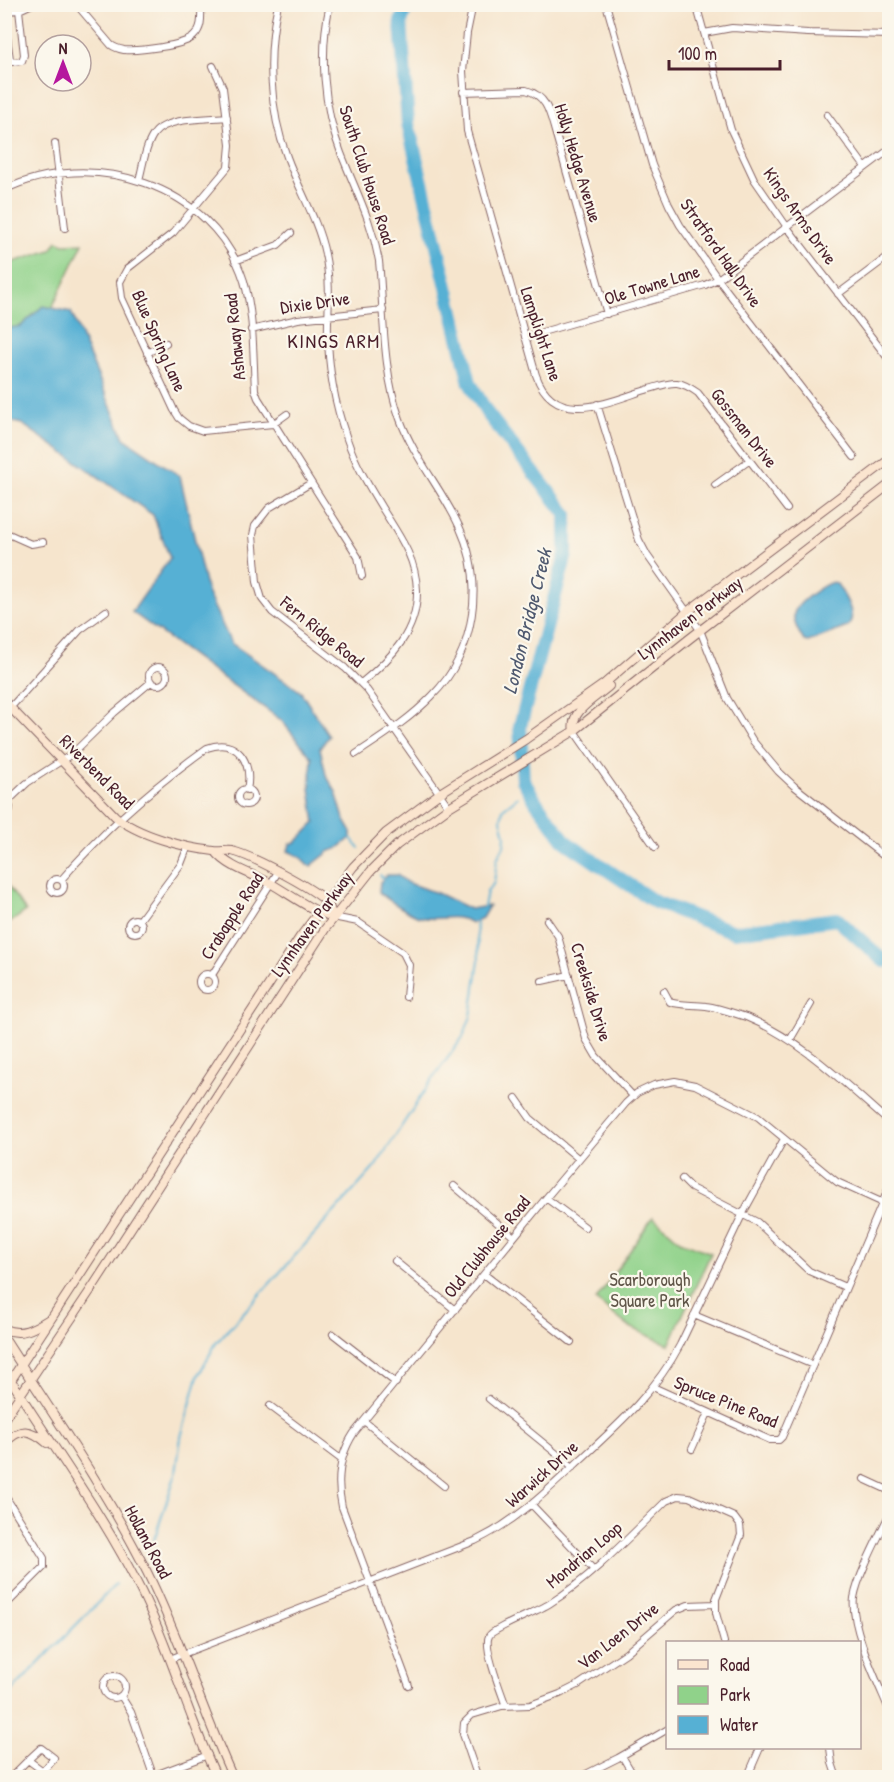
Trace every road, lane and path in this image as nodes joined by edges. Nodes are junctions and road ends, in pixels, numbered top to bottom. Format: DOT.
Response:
graph roads {
  1 [pos="32,4"];
  2 [pos="76,4"];
  3 [pos="201,4"];
  4 [pos="278,4"];
  5 [pos="330,4"];
  6 [pos="473,4"];
  7 [pos="606,4"];
  8 [pos="696,4"];
  9 [pos="19,10"];
  10 [pos="4,13"];
  11 [pos="704,33"];
  12 [pos="890,35"];
  13 [pos="213,66"];
  14 [pos="463,92"];
  15 [pos="827,116"];
  16 [pos="227,117"];
  17 [pos="55,143"];
  18 [pos="890,149"];
  19 [pos="865,167"];
  20 [pos="59,174"];
  21 [pos="139,180"];
  22 [pos="4,190"];
  23 [pos="194,209"];
  24 [pos="787,227"];
  25 [pos="65,228"];
  26 [pos="291,233"];
  27 [pos="890,255"];
  28 [pos="235,261"];
  29 [pos="718,279"];
  30 [pos="838,294"];
  31 [pos="383,310"];
  32 [pos="607,314"];
  33 [pos="329,315"];
  34 [pos="251,330"];
  35 [pos="525,337"];
  36 [pos="166,343"];
  37 [pos="147,353"];
  38 [pos="890,362"];
  39 [pos="597,404"];
  40 [pos="287,414"];
  41 [pos="273,424"];
  42 [pos="854,457"];
  43 [pos="890,459"];
  44 [pos="750,460"];
  45 [pos="311,483"];
  46 [pos="890,484"];
  47 [pos="715,485"];
  48 [pos="787,509"];
  49 [pos="4,532"];
  50 [pos="43,542"];
  51 [pos="362,576"];
  52 [pos="106,611"];
  53 [pos="687,612"];
  54 [pos="700,630"];
  55 [pos="617,673"];
  56 [pos="151,682"];
  57 [pos="361,684"];
  58 [pos="8,704"];
  59 [pos="394,729"];
  60 [pos="574,731"];
  61 [pos="356,754"];
  62 [pos="62,760"];
  63 [pos="247,790"];
  64 [pos="440,793"];
  65 [pos="6,802"];
  66 [pos="449,807"];
  67 [pos="4,816"];
  68 [pos="119,820"];
  69 [pos="189,846"];
  70 [pos="655,847"];
  71 [pos="216,852"];
  72 [pos="890,861"];
  73 [pos="278,872"];
  74 [pos="61,880"];
  75 [pos="270,884"];
  76 [pos="327,901"];
  77 [pos="318,912"];
  78 [pos="333,917"];
  79 [pos="547,920"];
  80 [pos="139,921"];
  81 [pos="212,975"];
  82 [pos="569,975"];
  83 [pos="542,981"];
  84 [pos="664,992"];
  85 [pos="405,997"];
  86 [pos="811,1004"];
  87 [pos="790,1040"];
  88 [pos="633,1096"];
  89 [pos="516,1098"];
  90 [pos="890,1123"];
  91 [pos="784,1139"];
  92 [pos="579,1159"];
  93 [pos="682,1179"];
  94 [pos="890,1185"];
  95 [pos="454,1186"];
  96 [pos="546,1198"];
  97 [pos="882,1203"];
  98 [pos="890,1206"];
  99 [pos="742,1215"];
  100 [pos="585,1227"];
  101 [pos="514,1237"];
  102 [pos="395,1261"];
  103 [pos="484,1274"];
  104 [pos="845,1287"];
  105 [pos="455,1310"];
  106 [pos="694,1315"];
  107 [pos="54,1316"];
  108 [pos="4,1329"];
  109 [pos="333,1334"];
  110 [pos="4,1338"];
  111 [pos="571,1342"];
  112 [pos="21,1365"];
  113 [pos="813,1365"];
  114 [pos="4,1370"];
  115 [pos="11,1380"];
  116 [pos="31,1380"];
  117 [pos="396,1383"];
  118 [pos="653,1387"];
  119 [pos="4,1391"];
  120 [pos="20,1395"];
  121 [pos="489,1400"];
  122 [pos="270,1406"];
  123 [pos="708,1413"];
  124 [pos="4,1419"];
  125 [pos="364,1421"];
  126 [pos="4,1444"];
  127 [pos="54,1449"];
  128 [pos="692,1449"];
  129 [pos="342,1460"];
  130 [pos="573,1467"];
  131 [pos="864,1479"];
  132 [pos="444,1486"];
  133 [pos="890,1491"];
  134 [pos="4,1494"];
  135 [pos="532,1505"];
  136 [pos="890,1513"];
  137 [pos="594,1570"];
  138 [pos="369,1581"];
  139 [pos="716,1604"];
  140 [pos="4,1607"];
  141 [pos="724,1641"];
  142 [pos="183,1654"];
  143 [pos="171,1659"];
  144 [pos="409,1686"];
  145 [pos="121,1696"];
  146 [pos="506,1706"];
  147 [pos="890,1712"];
  148 [pos="666,1730"];
  149 [pos="760,1749"];
  150 [pos="830,1749"];
  151 [pos="208,1755"];
  152 [pos="622,1756"];
  153 [pos="28,1760"];
  154 [pos="226,1763"];
  155 [pos="152,1777"];
  156 [pos="10,1778"];
  157 [pos="218,1778"];
  158 [pos="233,1778"];
  159 [pos="478,1778"];
  160 [pos="578,1778"];
  161 [pos="635,1778"];
  162 [pos="747,1778"];
  163 [pos="837,1778"];
  1 -- 9 [label="street"];
  2 -- 3 [label="street"];
  4 -- 33 [label="street"];
  5 -- 31 [label="street, South Club House Road"];
  6 -- 14 [label="street, Lamplight Lane"];
  7 -- 29 [label="street, Stratford Hall Drive"];
  8 -- 11 [label="street, Kings Arms Drive"];
  9 -- 10 [label="street"];
  9 -- 10 [label="street"];
  11 -- 12 [label="street"];
  11 -- 24 [label="street, Kings Arms Drive"];
  13 -- 16 [label="street"];
  14 -- 32 [label="street, Holly Hedge Avenue"];
  14 -- 35 [label="street, Lamplight Lane"];
  15 -- 19 [label="street"];
  16 -- 21 [label="street"];
  16 -- 23 [label="street"];
  17 -- 20 [label="street"];
  18 -- 19 [label="street, Ole Towne Lane"];
  19 -- 24 [label="street, Ole Towne Lane"];
  20 -- 21 [label="street, Ashaway Road"];
  20 -- 22 [label="street, Ashaway Road"];
  20 -- 25 [label="street"];
  21 -- 23 [label="street, Ashaway Road"];
  23 -- 28 [label="street, Ashaway Road"];
  23 -- 37 [label="street, Blue Spring Lane"];
  24 -- 29 [label="street, Ole Towne Lane"];
  24 -- 30 [label="street, Kings Arms Drive"];
  26 -- 28 [label="street"];
  27 -- 30 [label="street"];
  28 -- 34 [label="street, Ashaway Road"];
  29 -- 32 [label="street, Ole Towne Lane"];
  29 -- 42 [label="street, Stratford Hall Drive"];
  30 -- 38 [label="street, Kings Arms Drive"];
  31 -- 33 [label="street, Dixie Drive"];
  31 -- 59 [label="street, South Club House Road"];
  32 -- 35 [label="street, Ole Towne Lane"];
  33 -- 34 [label="street, Dixie Drive"];
  33 -- 57 [label="street"];
  34 -- 41 [label="street, Ashaway Road"];
  35 -- 39 [label="street, Lamplight Lane"];
  36 -- 37 [label="street"];
  37 -- 41 [label="street, Blue Spring Lane"];
  39 -- 44 [label="street, Gossman Drive"];
  39 -- 53 [label="street"];
  40 -- 41 [label="street"];
  41 -- 45 [label="street, Ashaway Road"];
  43 -- 53 [label="main road, Lynnhaven Parkway"];
  44 -- 47 [label="street"];
  44 -- 48 [label="street, Gossman Drive"];
  45 -- 51 [label="street, Ashaway Road"];
  45 -- 57 [label="street, Fern Ridge Road"];
  46 -- 54 [label="main road, Lynnhaven Parkway"];
  49 -- 50 [label="street"];
  52 -- 58 [label="street"];
  53 -- 54 [label="street"];
  53 -- 55 [label="main road, Lynnhaven Parkway"];
  54 -- 60 [label="main road, Lynnhaven Parkway"];
  54 -- 72 [label="street"];
  55 -- 60 [label="main road"];
  55 -- 64 [label="main road, Lynnhaven Parkway"];
  56 -- 62 [label="street"];
  57 -- 59 [label="street, Fern Ridge Road"];
  58 -- 62 [label="main road, Riverbend Road"];
  59 -- 61 [label="street, South Club House Road"];
  59 -- 64 [label="street, Fern Ridge Road"];
  60 -- 66 [label="main road, Lynnhaven Parkway"];
  60 -- 70 [label="street"];
  62 -- 65 [label="street"];
  62 -- 68 [label="main road, Riverbend Road"];
  63 -- 68 [label="street"];
  64 -- 66 [label="street, Fern Ridge Road"];
  64 -- 76 [label="main road, Lynnhaven Parkway"];
  65 -- 67 [label="street"];
  66 -- 78 [label="main road, Lynnhaven Parkway"];
  68 -- 69 [label="main road, Riverbend Road"];
  68 -- 74 [label="street"];
  69 -- 71 [label="main road, Riverbend Road"];
  69 -- 80 [label="street"];
  71 -- 73 [label="main road, Riverbend Road"];
  71 -- 75 [label="main road, Riverbend Road"];
  73 -- 75 [label="street, Crabapple Road"];
  73 -- 76 [label="main road, Riverbend Road"];
  75 -- 77 [label="main road, Riverbend Road"];
  75 -- 81 [label="street, Crabapple Road"];
  76 -- 77 [label="main road, Lynnhaven Parkway"];
  76 -- 78 [label="main road"];
  77 -- 78 [label="main road, Riverbend Road"];
  77 -- 107 [label="main road, Lynnhaven Parkway"];
  78 -- 85 [label="street"];
  78 -- 116 [label="main road, Lynnhaven Parkway"];
  79 -- 82 [label="street, Creekside Drive"];
  82 -- 83 [label="street"];
  82 -- 88 [label="street, Creekside Drive"];
  84 -- 87 [label="street"];
  86 -- 87 [label="street"];
  87 -- 90 [label="street"];
  88 -- 91 [label="street, Old Clubhouse Road"];
  88 -- 92 [label="street, Old Clubhouse Road"];
  89 -- 92 [label="street"];
  91 -- 97 [label="street, Old Clubhouse Road"];
  91 -- 99 [label="street, Warwick Drive"];
  92 -- 96 [label="street, Old Clubhouse Road"];
  93 -- 99 [label="street"];
  94 -- 97 [label="street"];
  95 -- 101 [label="street"];
  96 -- 100 [label="street"];
  96 -- 101 [label="street, Old Clubhouse Road"];
  97 -- 98 [label="street, Old Clubhouse Road"];
  97 -- 104 [label="street"];
  99 -- 104 [label="street"];
  99 -- 106 [label="street, Warwick Drive"];
  101 -- 103 [label="street, Old Clubhouse Road"];
  102 -- 105 [label="street"];
  103 -- 105 [label="street, Old Clubhouse Road"];
  103 -- 111 [label="street"];
  104 -- 113 [label="street"];
  105 -- 117 [label="street, Old Clubhouse Road"];
  106 -- 113 [label="street"];
  106 -- 118 [label="street, Warwick Drive"];
  107 -- 108 [label="main road"];
  107 -- 112 [label="main road, Lynnhaven Parkway"];
  109 -- 117 [label="street"];
  110 -- 112 [label="main road, Holland Road"];
  112 -- 115 [label="main road, Lynnhaven Parkway"];
  112 -- 116 [label="main road, Holland Road"];
  113 -- 123 [label="street, Spruce Pine Road"];
  114 -- 115 [label="main road, Holland Road"];
  115 -- 119 [label="main road, Lynnhaven Parkway"];
  115 -- 120 [label="main road, Holland Road"];
  116 -- 120 [label="main road, Lynnhaven Parkway"];
  116 -- 142 [label="main road, Holland Road"];
  117 -- 125 [label="street, Old Clubhouse Road"];
  118 -- 123 [label="street, Spruce Pine Road"];
  118 -- 130 [label="street, Warwick Drive"];
  120 -- 124 [label="main road, Lynnhaven Parkway"];
  120 -- 127 [label="main road, Holland Road"];
  121 -- 130 [label="street"];
  122 -- 129 [label="street"];
  123 -- 128 [label="street"];
  125 -- 129 [label="street, Old Clubhouse Road"];
  125 -- 132 [label="street"];
  126 -- 127 [label="main road"];
  127 -- 143 [label="main road, Holland Road"];
  129 -- 138 [label="street, Old Clubhouse Road"];
  130 -- 135 [label="street, Warwick Drive"];
  131 -- 133 [label="street"];
  134 -- 140 [label="street"];
  135 -- 137 [label="street"];
  135 -- 138 [label="street, Warwick Drive"];
  136 -- 147 [label="street"];
  137 -- 139 [label="street, Mondrian Loop"];
  137 -- 146 [label="street, Mondrian Loop"];
  138 -- 142 [label="street, Warwick Drive"];
  138 -- 144 [label="street, Old Clubhouse Road"];
  139 -- 141 [label="street, Mondrian Loop"];
  139 -- 146 [label="street, Van Loen Drive"];
  142 -- 143 [label="street, Warwick Drive"];
  142 -- 154 [label="main road, Holland Road"];
  143 -- 151 [label="main road, Holland Road"];
  145 -- 155 [label="street"];
  146 -- 159 [label="street"];
  148 -- 152 [label="street"];
  149 -- 162 [label="street"];
  150 -- 163 [label="street"];
  151 -- 154 [label="main road"];
  151 -- 155 [label="street"];
  151 -- 157 [label="main road, Holland Road"];
  152 -- 160 [label="street"];
  152 -- 161 [label="street"];
  153 -- 156 [label="street"];
  154 -- 158 [label="main road, Holland Road"];
}
